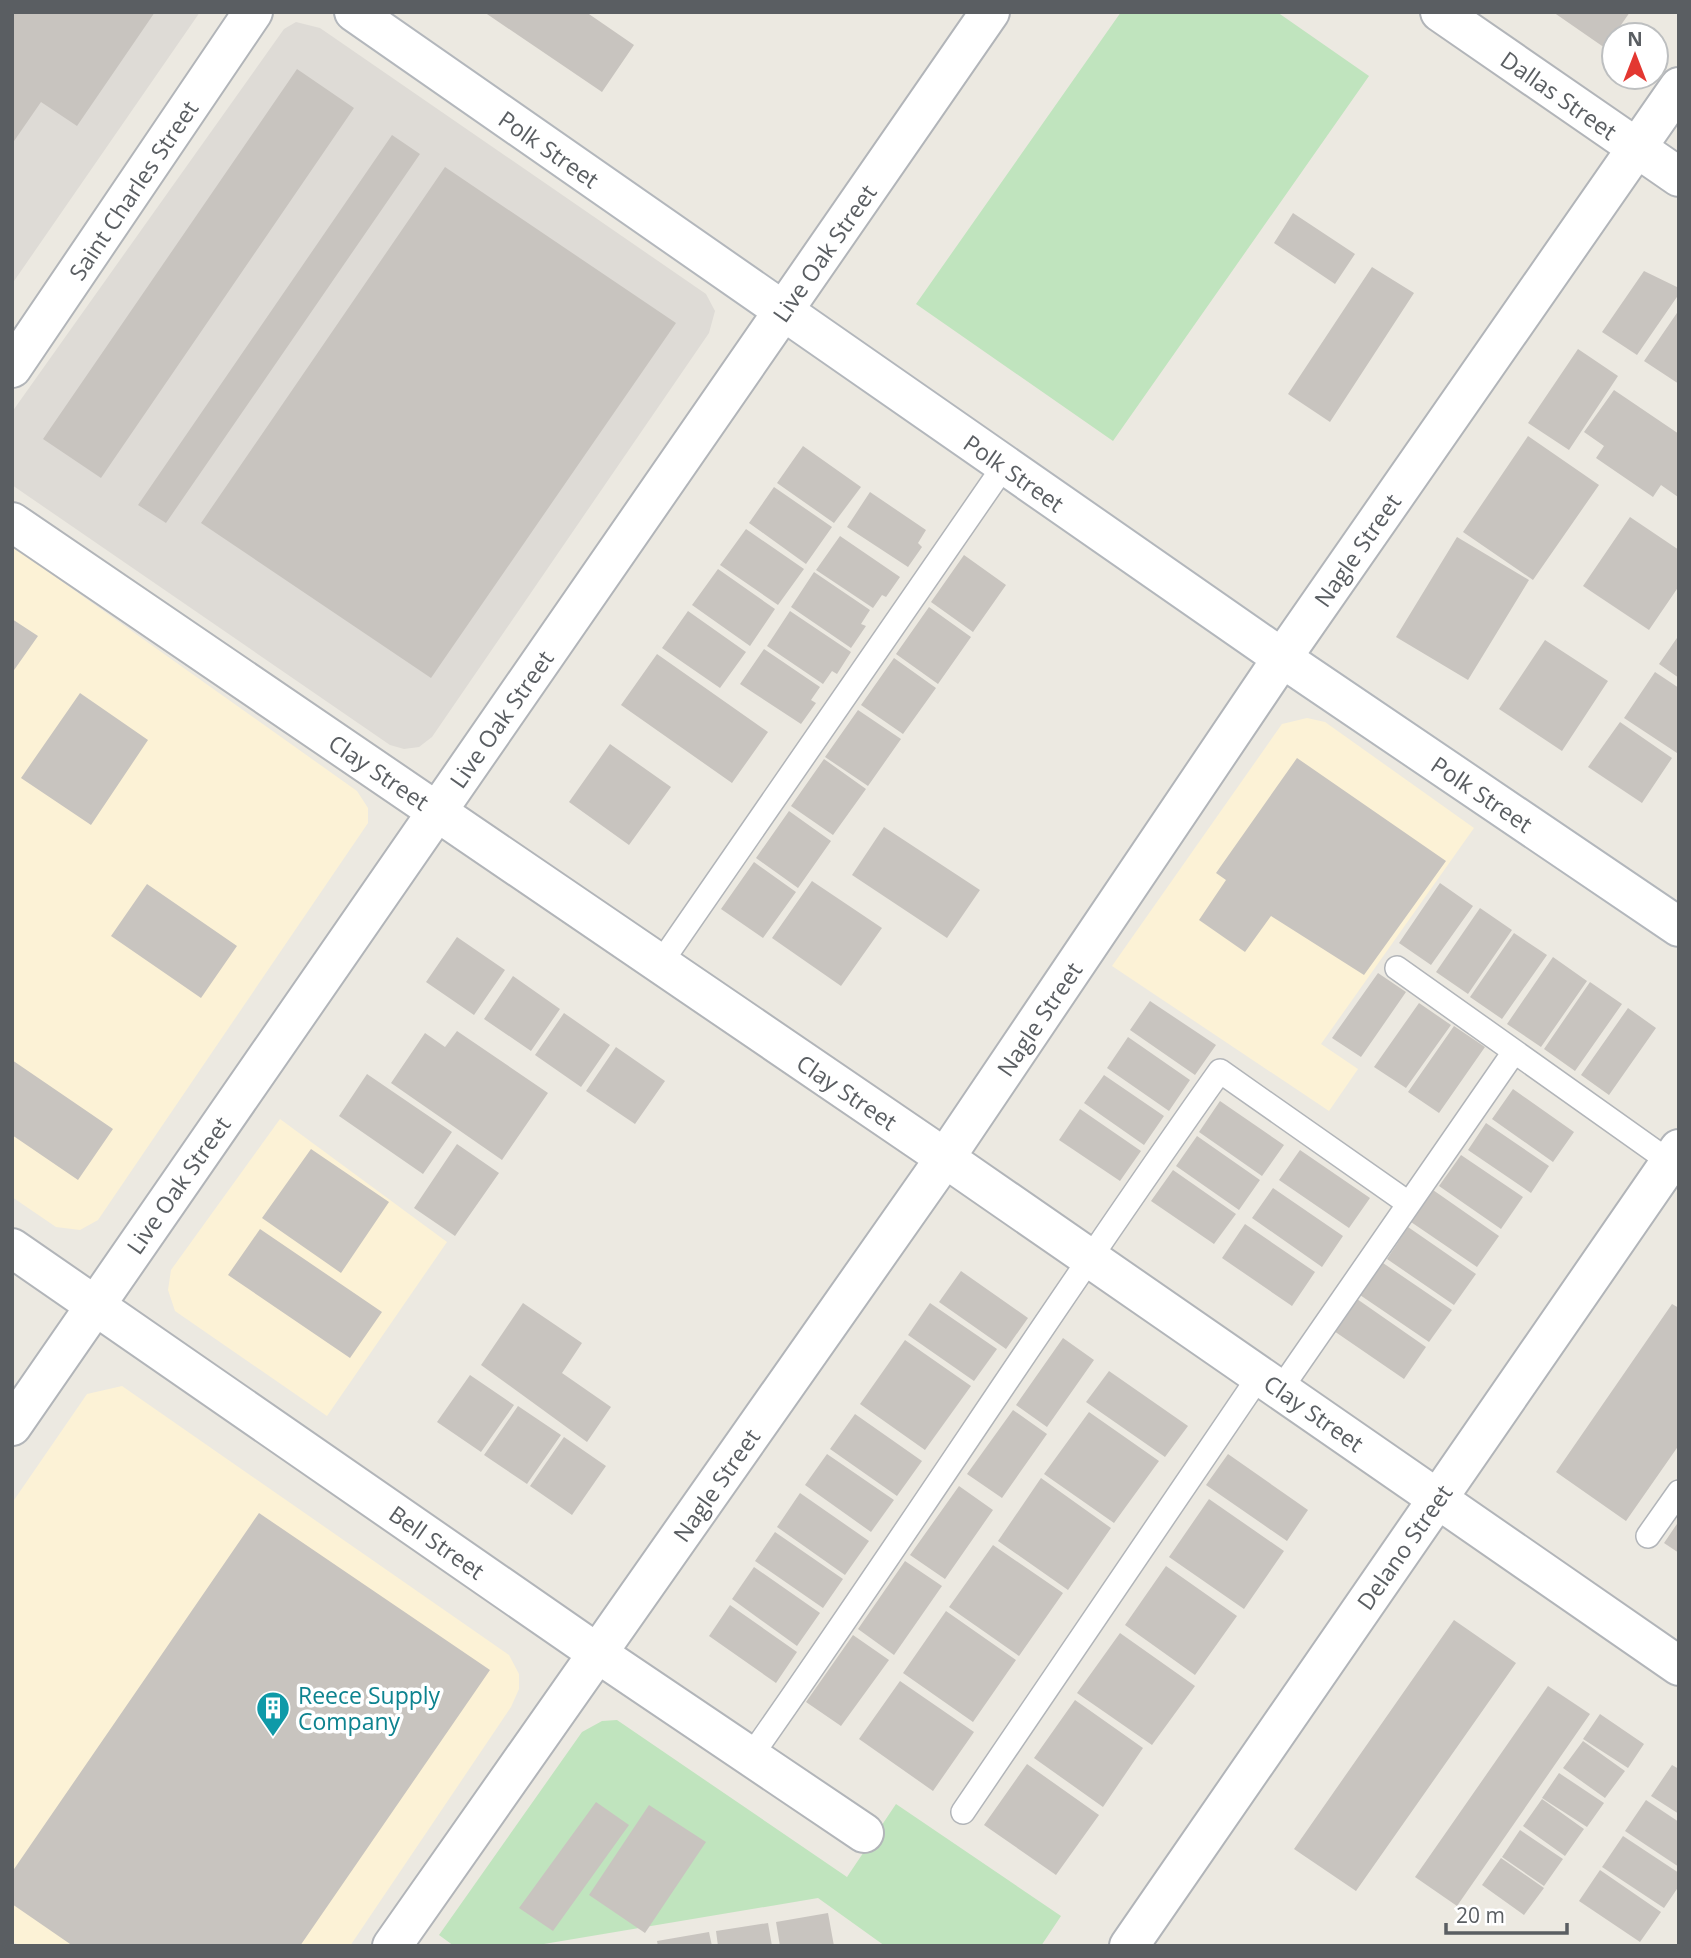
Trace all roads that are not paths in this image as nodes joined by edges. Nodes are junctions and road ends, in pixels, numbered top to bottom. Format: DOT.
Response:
graph roads {
  1 [pos="253,12"];
  2 [pos="354,12"];
  3 [pos="990,12"];
  4 [pos="1440,12"];
  5 [pos="1679,87"];
  6 [pos="1636,148"];
  7 [pos="1679,177"];
  8 [pos="782,313"];
  9 [pos="12,368"];
  10 [pos="1004,466"];
  11 [pos="12,522"];
  12 [pos="1282,658"];
  13 [pos="437,812"];
  14 [pos="1679,927"];
  15 [pos="660,964"];
  16 [pos="1396,968"];
  17 [pos="1514,1052"];
  18 [pos="1674,1156"];
  19 [pos="944,1158"];
  20 [pos="1408,1203"];
  21 [pos="12,1248"];
  22 [pos="1088,1257"];
  23 [pos="95,1305"];
  24 [pos="1270,1383"];
  25 [pos="12,1426"];
  26 [pos="1679,1492"];
  27 [pos="1437,1499"];
  28 [pos="1648,1536"];
  29 [pos="597,1653"];
  30 [pos="1679,1666"];
  31 [pos="751,1756"];
  32 [pos="963,1812"];
  33 [pos="864,1833"];
  34 [pos="396,1945"];
  35 [pos="1129,1946"];
  1 -- 9 [label="street, Saint Charles Street"];
  2 -- 8 [label="street, Polk Street"];
  3 -- 8 [label="street, Live Oak Street"];
  4 -- 6 [label="street, Dallas Street"];
  5 -- 6 [label="street, Nagle Street"];
  6 -- 7 [label="street, Dallas Street"];
  6 -- 12 [label="street, Nagle Street"];
  8 -- 10 [label="street, Polk Street"];
  8 -- 13 [label="street, Live Oak Street"];
  10 -- 12 [label="street, Polk Street"];
  10 -- 15 [label="lane"];
  11 -- 13 [label="street, Clay Street"];
  12 -- 14 [label="street, Polk Street"];
  12 -- 19 [label="street, Nagle Street"];
  13 -- 15 [label="street, Clay Street"];
  13 -- 23 [label="street, Live Oak Street"];
  15 -- 19 [label="street, Clay Street"];
  16 -- 17 [label="lane"];
  17 -- 18 [label="lane"];
  17 -- 20 [label="lane"];
  18 -- 27 [label="street, Delano Street"];
  19 -- 22 [label="street, Clay Street"];
  19 -- 29 [label="street, Nagle Street"];
  20 -- 22 [label="lane"];
  20 -- 24 [label="lane"];
  21 -- 23 [label="street, Bell Street"];
  22 -- 24 [label="street, Clay Street"];
  22 -- 31 [label="lane"];
  23 -- 25 [label="street, Live Oak Street"];
  23 -- 29 [label="street, Bell Street"];
  24 -- 27 [label="street, Clay Street"];
  24 -- 32 [label="lane"];
  26 -- 28 [label="lane"];
  27 -- 30 [label="street, Clay Street"];
  27 -- 35 [label="street, Delano Street"];
  29 -- 31 [label="street, Bell Street"];
  29 -- 34 [label="street, Nagle Street"];
  31 -- 33 [label="street, Bell Street"];
}
